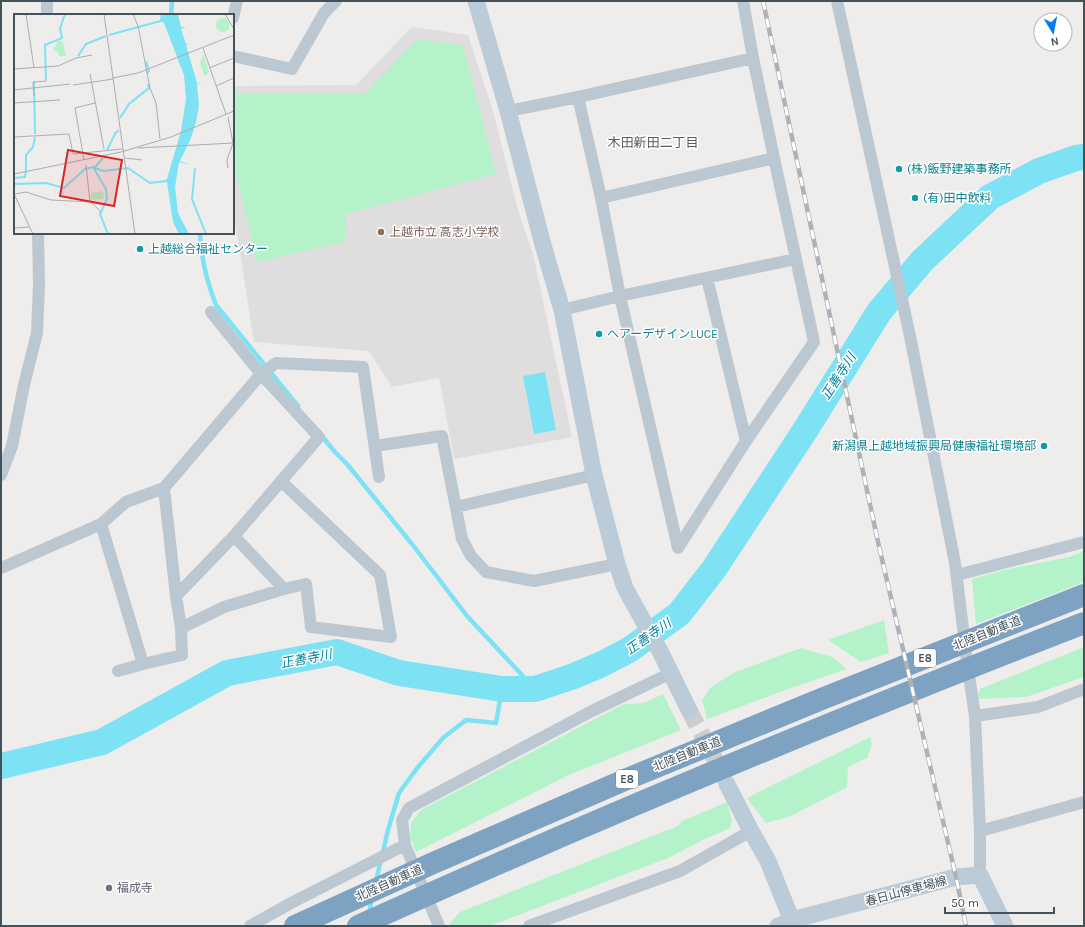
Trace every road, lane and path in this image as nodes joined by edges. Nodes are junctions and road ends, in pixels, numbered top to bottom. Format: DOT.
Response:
graph roads {
  1 [pos="47,1"];
  2 [pos="237,1"];
  3 [pos="336,1"];
  4 [pos="476,1"];
  5 [pos="743,1"];
  6 [pos="837,1"];
  7 [pos="47,14"];
  8 [pos="234,14"];
  9 [pos="234,56"];
  10 [pos="753,58"];
  11 [pos="578,97"];
  12 [pos="508,111"];
  13 [pos="774,158"];
  14 [pos="602,198"];
  15 [pos="38,234"];
  16 [pos="796,259"];
  17 [pos="707,278"];
  18 [pos="620,296"];
  19 [pos="562,310"];
  20 [pos="211,312"];
  21 [pos="261,374"];
  22 [pos="746,441"];
  23 [pos="375,446"];
  24 [pos="1,475"];
  25 [pos="594,475"];
  26 [pos="378,477"];
  27 [pos="281,481"];
  28 [pos="164,488"];
  29 [pos="456,506"];
  30 [pos="101,524"];
  31 [pos="234,536"];
  32 [pos="1084,542"];
  33 [pos="617,564"];
  34 [pos="1,568"];
  35 [pos="957,576"];
  36 [pos="284,588"];
  37 [pos="1084,595"];
  38 [pos="176,596"];
  39 [pos="1084,623"];
  40 [pos="181,628"];
  41 [pos="143,664"];
  42 [pos="118,670"];
  43 [pos="670,673"];
  44 [pos="1084,689"];
  45 [pos="689,710"];
  46 [pos="975,716"];
  47 [pos="727,784"];
  48 [pos="1084,802"];
  49 [pos="751,831"];
  50 [pos="980,831"];
  51 [pos="405,845"];
  52 [pos="980,875"];
  53 [pos="788,924"];
  54 [pos="250,926"];
  55 [pos="295,926"];
  56 [pos="358,926"];
  57 [pos="439,926"];
  58 [pos="529,926"];
  59 [pos="1005,926"];
  1 -- 7 [label="street"];
  2 -- 8 [label="street"];
  3 -- 9 [label="street"];
  4 -- 12 [label="street"];
  5 -- 10 [label="street"];
  6 -- 35 [label="street"];
  10 -- 11 [label="street"];
  10 -- 13 [label="street"];
  11 -- 12 [label="street"];
  11 -- 14 [label="street"];
  12 -- 19 [label="street"];
  13 -- 14 [label="street"];
  13 -- 16 [label="street"];
  14 -- 18 [label="street"];
  15 -- 24 [label="street"];
  16 -- 17 [label="street"];
  16 -- 22 [label="street"];
  17 -- 18 [label="street"];
  17 -- 22 [label="street"];
  18 -- 19 [label="street"];
  18 -- 22 [label="street"];
  19 -- 25 [label="street"];
  20 -- 21 [label="street"];
  21 -- 23 [label="street"];
  21 -- 27 [label="street"];
  21 -- 28 [label="street"];
  23 -- 26 [label="street"];
  23 -- 29 [label="street"];
  25 -- 29 [label="street"];
  25 -- 33 [label="street"];
  27 -- 31 [label="street"];
  27 -- 36 [label="street"];
  28 -- 30 [label="street"];
  28 -- 38 [label="street"];
  29 -- 33 [label="street"];
  30 -- 34 [label="street"];
  30 -- 41 [label="street"];
  31 -- 36 [label="street"];
  31 -- 38 [label="street"];
  32 -- 35 [label="street"];
  33 -- 43 [label="street"];
  35 -- 46 [label="street"];
  36 -- 40 [label="street"];
  37 -- 55 [label="highway, 北陸自動車道 / E8"];
  38 -- 40 [label="street"];
  39 -- 56 [label="highway, E8"];
  40 -- 41 [label="street"];
  41 -- 42 [label="street"];
  43 -- 45 [label="street"];
  43 -- 51 [label="street"];
  44 -- 46 [label="street"];
  46 -- 50 [label="street"];
  47 -- 49 [label="street"];
  48 -- 50 [label="street"];
  49 -- 53 [label="street"];
  49 -- 58 [label="street"];
  50 -- 52 [label="street"];
  51 -- 54 [label="street"];
  51 -- 57 [label="street"];
  52 -- 53 [label="street, 春日山停車場線"];
  52 -- 59 [label="street"];
}
